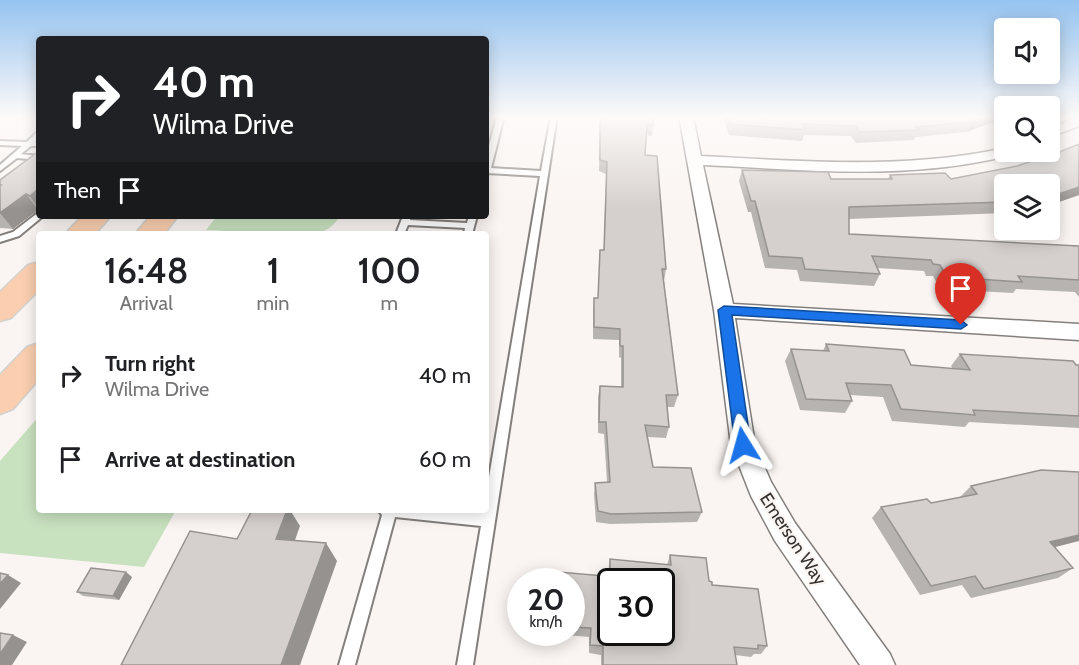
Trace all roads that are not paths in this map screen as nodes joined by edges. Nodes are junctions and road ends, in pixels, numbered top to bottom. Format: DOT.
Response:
graph roads {
  1 [pos="25,147"];
  2 [pos="549,147"];
  3 [pos="691,147"];
  4 [pos="994,154"];
  5 [pos="15,156"];
  6 [pos="36,158"];
  7 [pos="693,160"];
  8 [pos="0,170"];
  9 [pos="489,170"];
  10 [pos="544,174"];
  11 [pos="36,217"];
  12 [pos="95,219"];
  13 [pos="162,219"];
  14 [pos="406,219"];
  15 [pos="469,230"];
  16 [pos="82,231"];
  17 [pos="151,231"];
  18 [pos="0,239"];
  19 [pos="36,276"];
  20 [pos="0,310"];
  21 [pos="724,310"];
  22 [pos="1079,332"];
  23 [pos="36,359"];
  24 [pos="0,399"];
  25 [pos="387,513"];
  26 [pos="418,513"];
  27 [pos="489,520"];
  28 [pos="347,665"];
  29 [pos="465,665"];
  30 [pos="879,665"];
  1 -- 5 [label="lane"];
  2 -- 10 [label="lane"];
  3 -- 7 [label="street, Emerson Way"];
  4 -- 7 [label="street"];
  5 -- 6 [label="lane"];
  5 -- 8 [label="lane"];
  7 -- 21 [label="street, Emerson Way"];
  9 -- 10 [label="lane"];
  10 -- 27 [label="lane"];
  11 -- 18 [label="lane"];
  12 -- 16 [label="main road"];
  13 -- 17 [label="main road"];
  14 -- 15 [label="lane"];
  19 -- 20 [label="main road"];
  21 -- 22 [label="street"];
  21 -- 30 [label="street, Emerson Way"];
  23 -- 24 [label="main road"];
  25 -- 28 [label="lane"];
  26 -- 27 [label="lane"];
  27 -- 29 [label="lane"];
}
